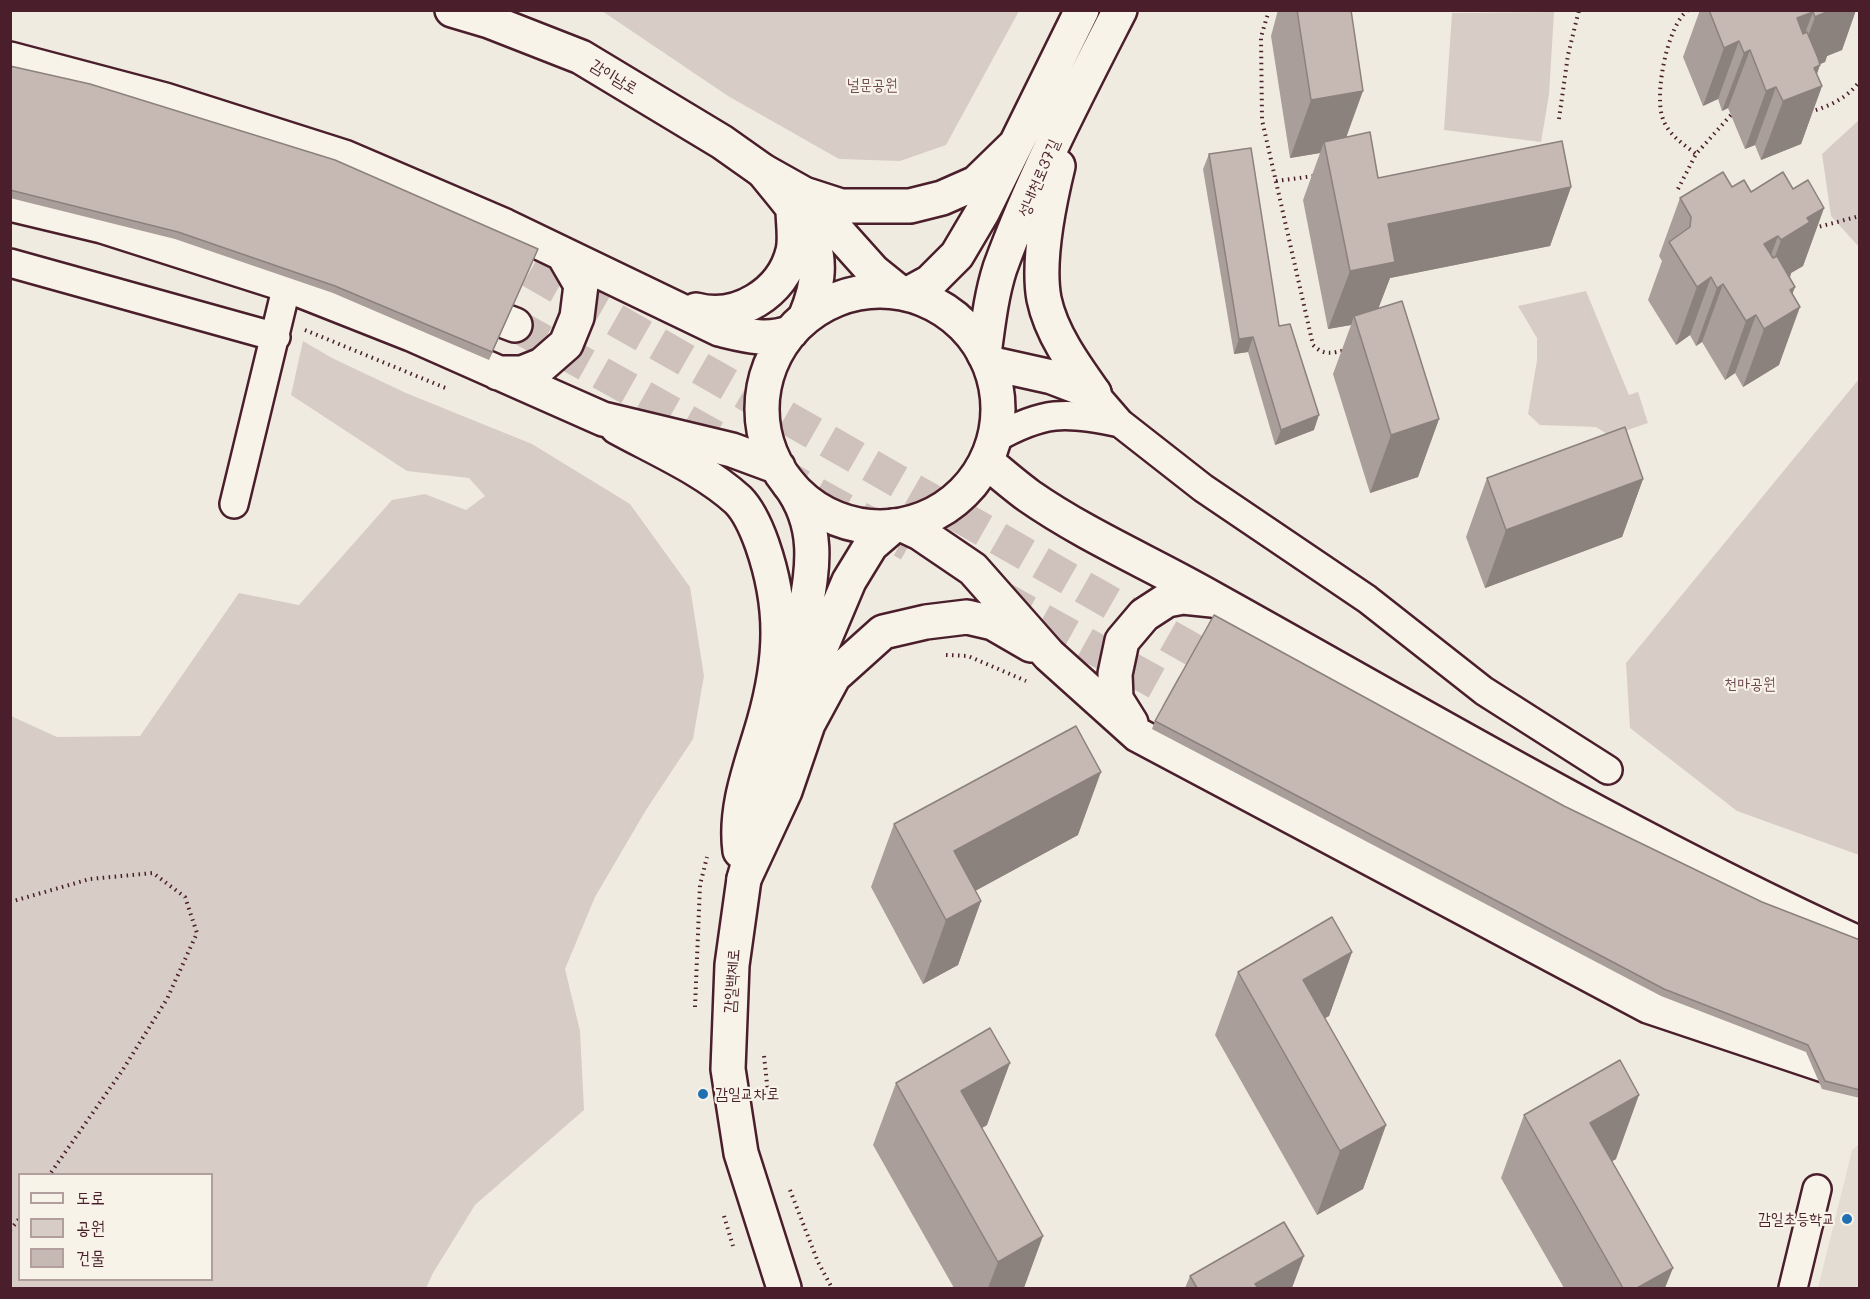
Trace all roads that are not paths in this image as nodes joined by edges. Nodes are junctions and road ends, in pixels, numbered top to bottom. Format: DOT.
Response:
graph roads {
  1 [pos="452,10"];
  2 [pos="1082,10"];
  3 [pos="1120,10"];
  4 [pos="10,59"];
  5 [pos="1071,104"];
  6 [pos="1014,146"];
  7 [pos="799,202"];
  8 [pos="10,204"];
  9 [pos="563,254"];
  10 [pos="10,263"];
  11 [pos="287,285"];
  12 [pos="904,293"];
  13 [pos="645,294"];
  14 [pos="439,296"];
  15 [pos="515,325"];
  16 [pos="798,325"];
  17 [pos="278,328"];
  18 [pos="986,359"];
  19 [pos="498,373"];
  20 [pos="1094,393"];
  21 [pos="603,419"];
  22 [pos="1120,423"];
  23 [pos="990,450"];
  24 [pos="784,476"];
  25 [pos="234,504"];
  26 [pos="898,526"];
  27 [pos="1219,601"];
  28 [pos="1049,655"];
  29 [pos="801,675"];
  30 [pos="1138,735"];
  31 [pos="1608,770"];
  32 [pos="744,879"];
  33 [pos="1860,944"];
  34 [pos="1860,1077"];
  35 [pos="1817,1189"];
  36 [pos="784,1288"];
  37 [pos="1793,1288"];
  1 -- 7 [label="main road, 감이남로"];
  2 -- 6 [label="main road, 성내천로37길"];
  3 -- 5 [label="main road, 성내천로37길"];
  4 -- 9 [label="main road"];
  5 -- 18 [label="main road, 성내천로37길"];
  5 -- 20 [label="main road"];
  6 -- 7 [label="main road"];
  6 -- 12 [label="main road, 성내천로37길"];
  7 -- 12 [label="main road"];
  7 -- 13 [label="main road"];
  7 -- 16 [label="main road"];
  8 -- 11 [label="main road"];
  9 -- 13 [label="main road"];
  9 -- 19 [label="main road"];
  10 -- 17 [label="street"];
  11 -- 17 [label="street"];
  11 -- 19 [label="main road"];
  12 -- 16 [label="main road"];
  12 -- 18 [label="main road"];
  13 -- 16 [label="main road"];
  14 -- 15 [label="main road"];
  16 -- 24 [label="main road"];
  17 -- 25 [label="street"];
  18 -- 20 [label="main road"];
  18 -- 23 [label="main road"];
  19 -- 21 [label="main road"];
  20 -- 22 [label="street"];
  21 -- 24 [label="main road"];
  21 -- 32 [label="main road"];
  22 -- 23 [label="street"];
  22 -- 31 [label="street"];
  23 -- 26 [label="main road"];
  23 -- 27 [label="main road"];
  24 -- 26 [label="main road"];
  24 -- 29 [label="main road"];
  26 -- 28 [label="main road"];
  26 -- 29 [label="main road"];
  27 -- 30 [label="main road"];
  27 -- 33 [label="main road"];
  28 -- 30 [label="main road"];
  28 -- 32 [label="main road"];
  29 -- 32 [label="main road, 감일백제로"];
  30 -- 34 [label="main road"];
  32 -- 36 [label="main road, 감일백제로"];
  35 -- 37 [label="street"];
}
